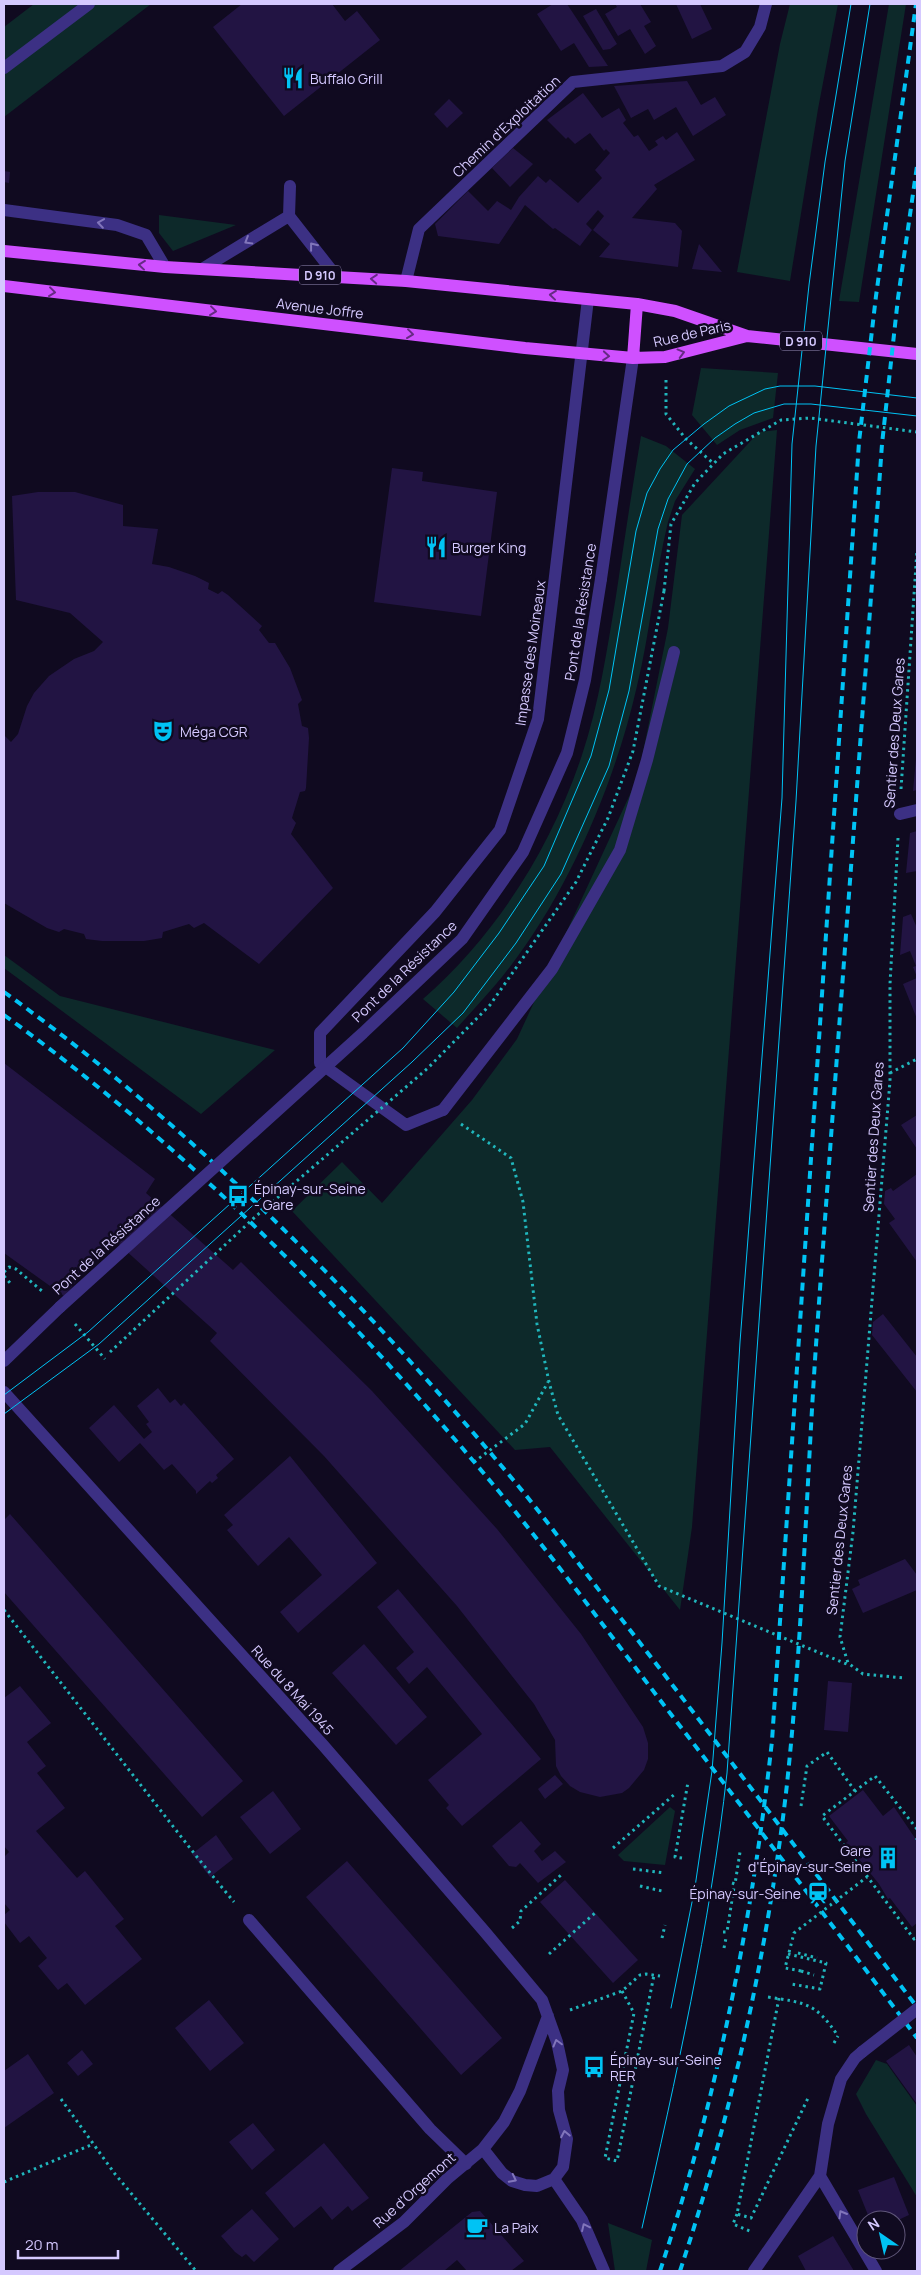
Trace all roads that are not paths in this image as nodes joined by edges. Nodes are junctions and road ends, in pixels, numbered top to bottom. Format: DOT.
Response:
graph roads {
  1 [pos="89,4"];
  2 [pos="766,4"];
  3 [pos="4,68"];
  4 [pos="290,186"];
  5 [pos="4,210"];
  6 [pos="289,216"];
  7 [pos="4,251"];
  8 [pos="166,267"];
  9 [pos="202,269"];
  10 [pos="336,276"];
  11 [pos="406,281"];
  12 [pos="4,286"];
  13 [pos="588,299"];
  14 [pos="637,304"];
  15 [pos="747,336"];
  16 [pos="582,354"];
  17 [pos="917,354"];
  18 [pos="633,358"];
  19 [pos="674,652"];
  20 [pos="917,810"];
  21 [pos="900,814"];
  22 [pos="4,1361"];
  23 [pos="4,1392"];
  24 [pos="249,1920"];
  25 [pos="917,2009"];
  26 [pos="548,2016"];
  27 [pos="483,2149"];
  28 [pos="466,2164"];
  29 [pos="820,2176"];
  30 [pos="554,2179"];
  31 [pos="339,2271"];
  32 [pos="604,2271"];
  33 [pos="754,2271"];
  34 [pos="876,2271"];
  1 -- 3 [label="street"];
  2 -- 11 [label="street, Chemin d'Exploitation"];
  4 -- 6 [label="street"];
  8 -- 5 [label="street, one-way"];
  6 -- 9 [label="street, one-way"];
  10 -- 6 [label="street, one-way"];
  8 -- 7 [label="main road, D 910, one-way"];
  8 -- 9 [label="main road, D 910"];
  9 -- 10 [label="main road, D 910"];
  11 -- 10 [label="main road, D 910, one-way"];
  13 -- 11 [label="main road, D 910, one-way"];
  12 -- 16 [label="main road, Avenue Joffre / D 910, one-way"];
  13 -- 14 [label="main road, D 910"];
  13 -- 16 [label="street, Impasse des Moineaux"];
  14 -- 15 [label="main road, Rue de Paris / D 910"];
  14 -- 18 [label="main road, Rue de Paris"];
  15 -- 17 [label="main road, Rue de Paris / D 910"];
  18 -- 15 [label="main road, Rue de Paris / D 910, one-way"];
  16 -- 18 [label="main road, Avenue Joffre / D 910, one-way"];
  16 -- 19 [label="street, Impasse des Moineaux"];
  18 -- 22 [label="street, Pont de la Résistance, bridge"];
  20 -- 21 [label="street"];
  23 -- 26 [label="street, Rue du 8 Mai 1945"];
  24 -- 28 [label="street"];
  25 -- 29 [label="street, bridge"];
  26 -- 27 [label="street, Rue d'Orgemont"];
  30 -- 26 [label="street, Rue du 8 Mai 1945, one-way"];
  27 -- 28 [label="street, Rue d'Orgemont"];
  27 -- 30 [label="street, one-way"];
  28 -- 31 [label="street, Rue d'Orgemont"];
  29 -- 33 [label="street"];
  34 -- 29 [label="street, one-way"];
  32 -- 30 [label="street, one-way"];
}
